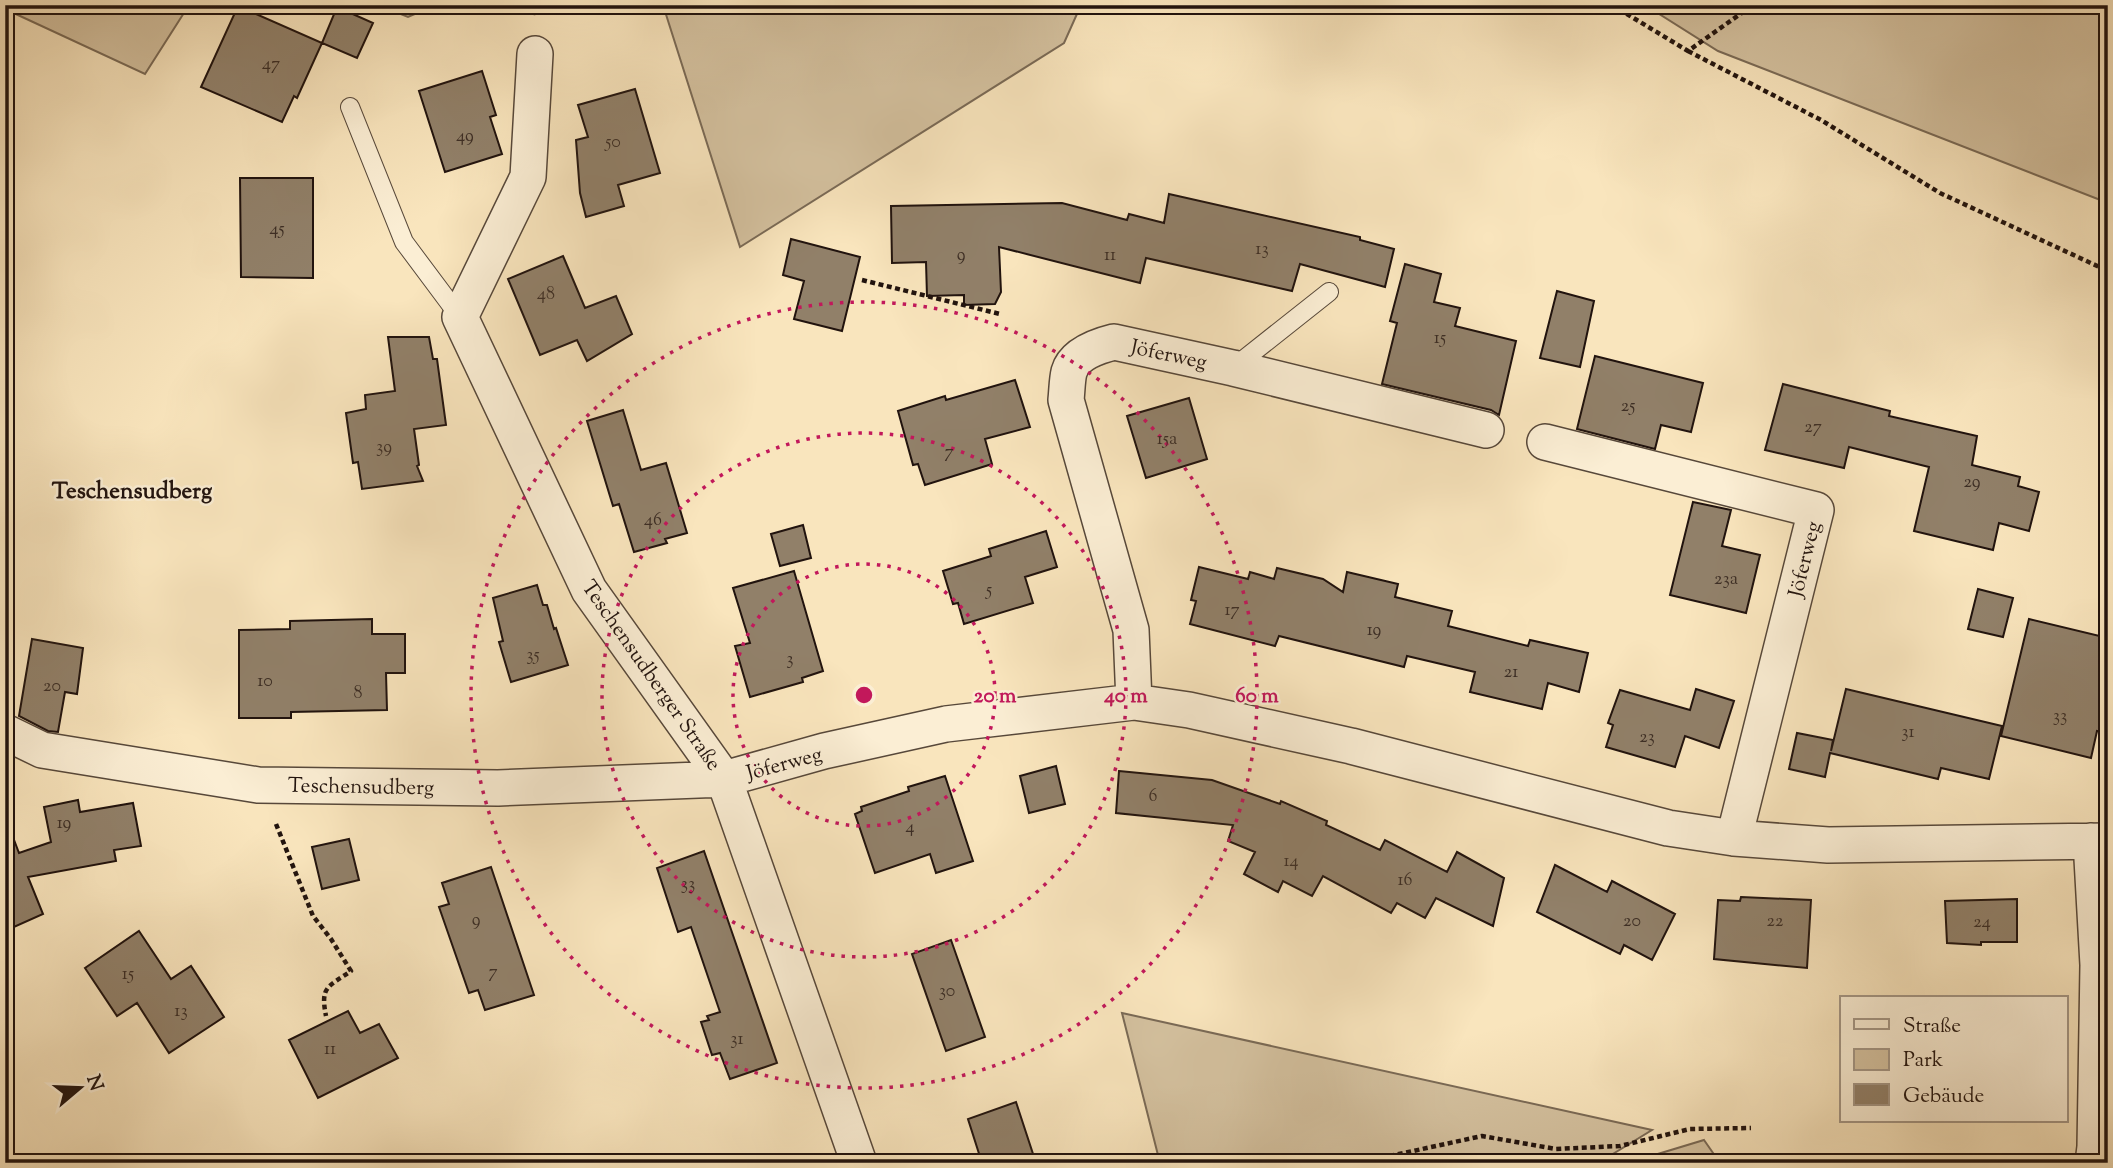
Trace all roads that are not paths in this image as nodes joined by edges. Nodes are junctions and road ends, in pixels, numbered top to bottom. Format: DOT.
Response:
graph roads {
  1 [pos="536,54"];
  2 [pos="350,107"];
  3 [pos="1329,292"];
  4 [pos="460,317"];
  5 [pos="1233,368"];
  6 [pos="1486,430"];
  7 [pos="1545,442"];
  8 [pos="1134,702"];
  9 [pos="5,733"];
  10 [pos="724,779"];
  11 [pos="1734,838"];
  12 [pos="2099,841"];
  13 [pos="859,1163"];
  14 [pos="2092,1163"];
  1 -- 4 [label="street"];
  2 -- 4 [label="lane, Teschensudberger Straße"];
  3 -- 5 [label="lane"];
  4 -- 10 [label="street, Teschensudberger Straße"];
  5 -- 6 [label="street, Jöferweg"];
  5 -- 8 [label="street, Jöferweg"];
  7 -- 11 [label="street, Jöferweg"];
  8 -- 10 [label="street, Jöferweg"];
  8 -- 11 [label="street, Jöferweg"];
  9 -- 10 [label="street, Teschensudberg"];
  10 -- 13 [label="street, Teschensudberger Straße"];
  11 -- 12 [label="street, Jöferweg"];
  12 -- 14 [label="street, Jöferweg"];
}
